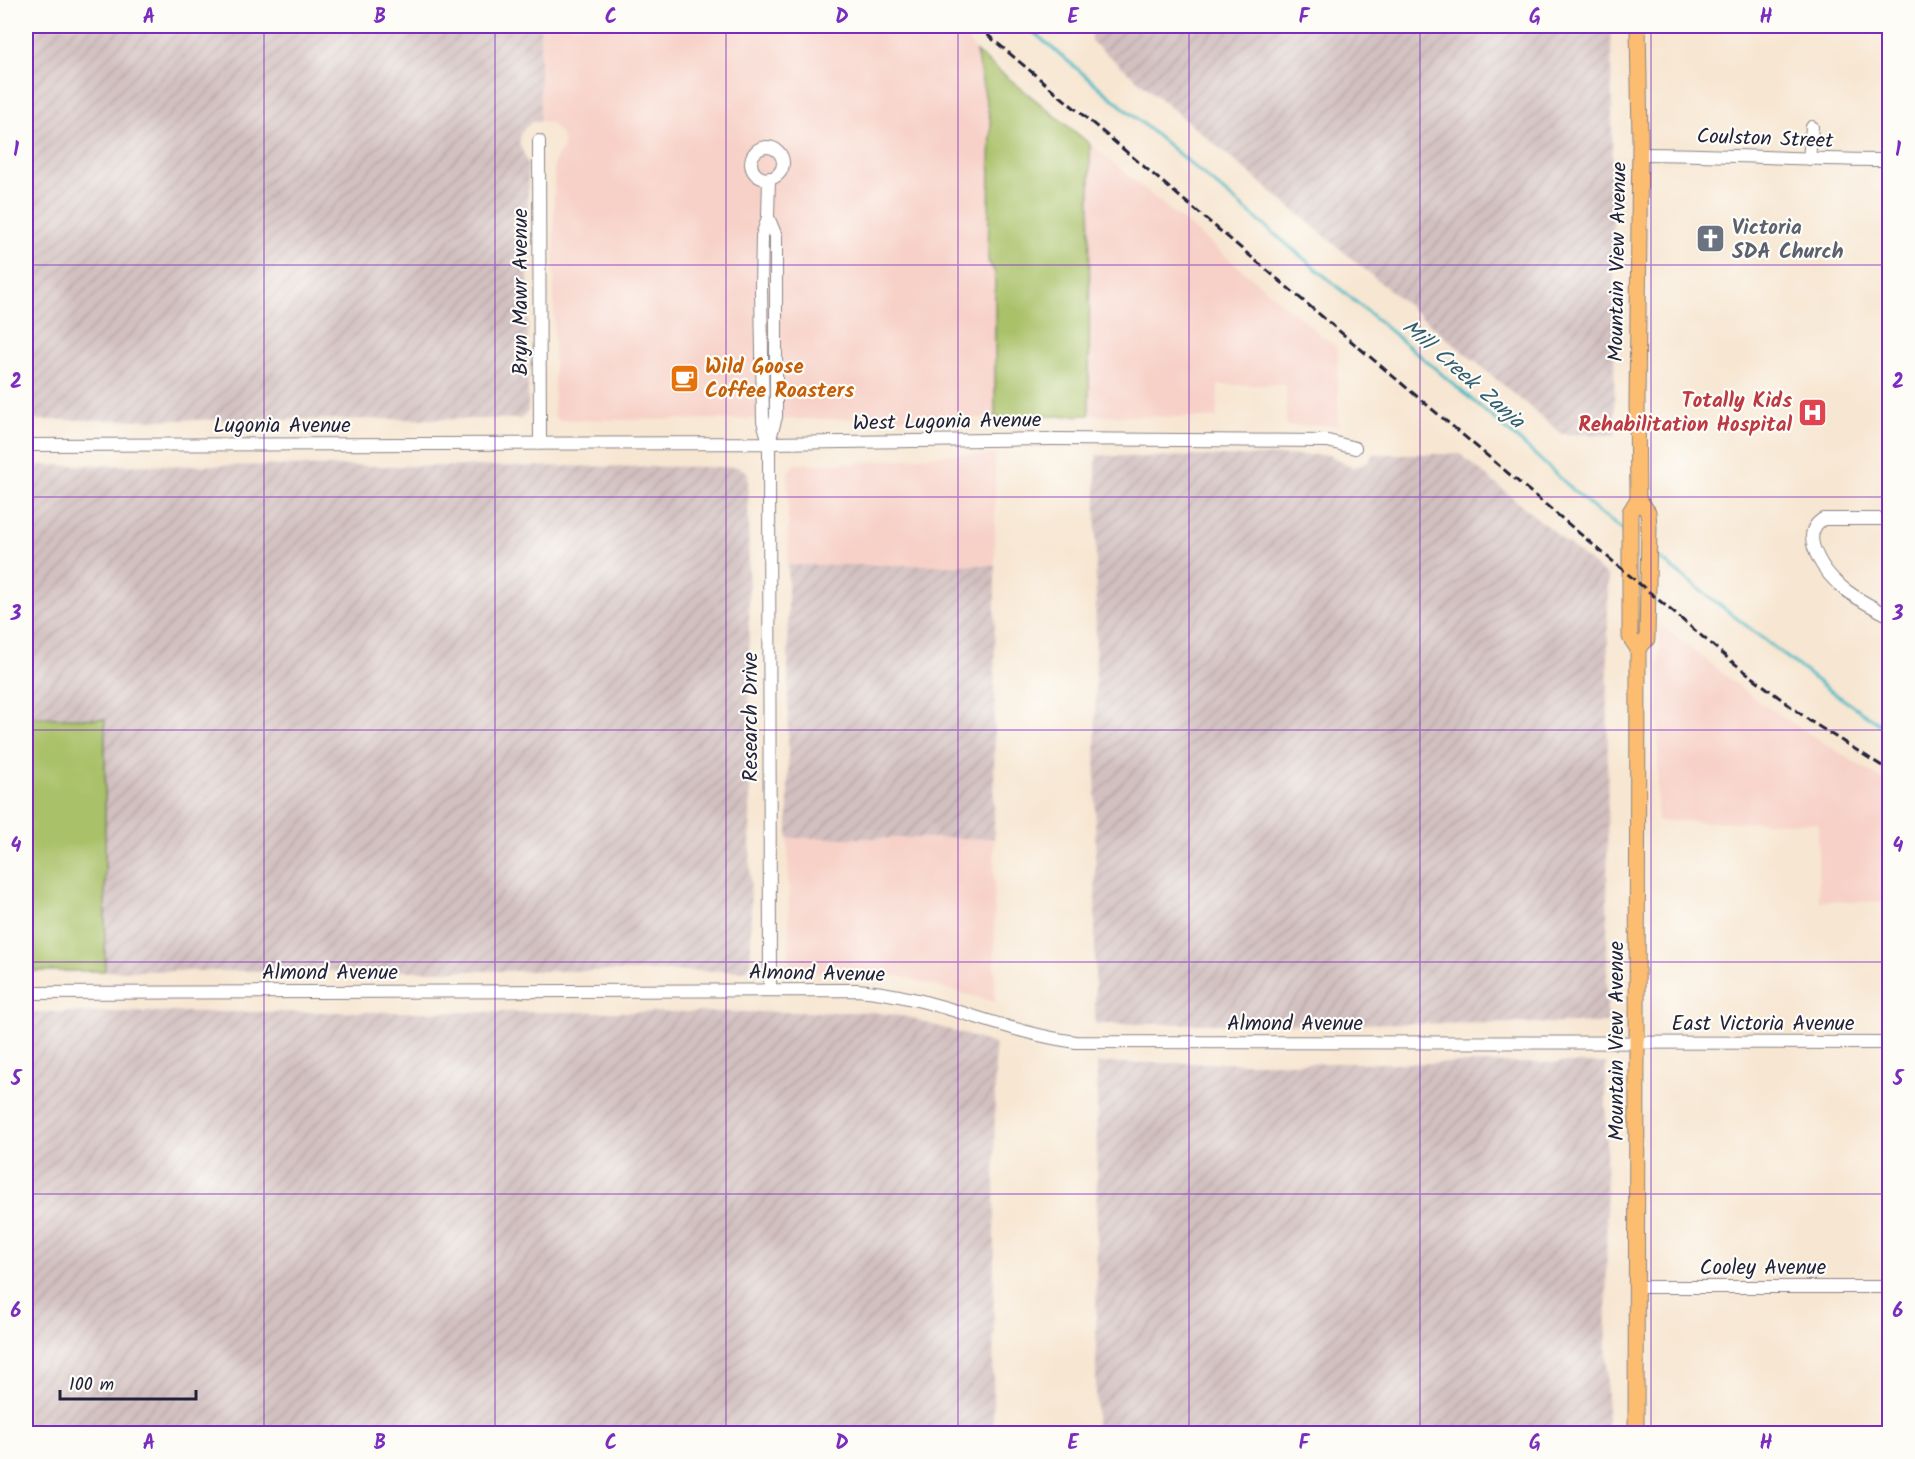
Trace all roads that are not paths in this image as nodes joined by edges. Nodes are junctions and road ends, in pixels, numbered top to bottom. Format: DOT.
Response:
graph roads {
  1 [pos="1638,26"];
  2 [pos="1812,127"];
  3 [pos="539,141"];
  4 [pos="1639,154"];
  5 [pos="1809,159"];
  6 [pos="1890,160"];
  7 [pos="769,178"];
  8 [pos="769,443"];
  9 [pos="540,444"];
  10 [pos="26,445"];
  11 [pos="1355,448"];
  12 [pos="1634,506"];
  13 [pos="1890,519"];
  14 [pos="1890,616"];
  15 [pos="1638,649"];
  16 [pos="770,990"];
  17 [pos="26,993"];
  18 [pos="1636,1042"];
  19 [pos="1890,1043"];
  20 [pos="1637,1287"];
  21 [pos="1890,1287"];
  22 [pos="1636,1434"];
  1 -- 4 [label="main road, Mountain View Avenue"];
  2 -- 5 [label="street"];
  3 -- 9 [label="street, Bryn Mawr Avenue"];
  4 -- 5 [label="street, Coulston Street"];
  4 -- 12 [label="main road, Mountain View Avenue"];
  5 -- 6 [label="street, Coulston Street"];
  7 -- 8 [label="street, Research Drive"];
  8 -- 9 [label="street, West Lugonia Avenue"];
  8 -- 11 [label="street, West Lugonia Avenue"];
  8 -- 16 [label="street, Research Drive"];
  9 -- 10 [label="street, Lugonia Avenue"];
  12 -- 15 [label="main road, Mountain View Avenue"];
  12 -- 15 [label="main road, Mountain View Avenue"];
  13 -- 14 [label="street"];
  15 -- 18 [label="main road, Mountain View Avenue"];
  16 -- 17 [label="street, Almond Avenue"];
  16 -- 18 [label="street, Almond Avenue"];
  18 -- 19 [label="street, East Victoria Avenue"];
  18 -- 20 [label="main road, Mountain View Avenue"];
  20 -- 21 [label="street, Cooley Avenue"];
  20 -- 22 [label="main road, Mountain View Avenue"];
}
